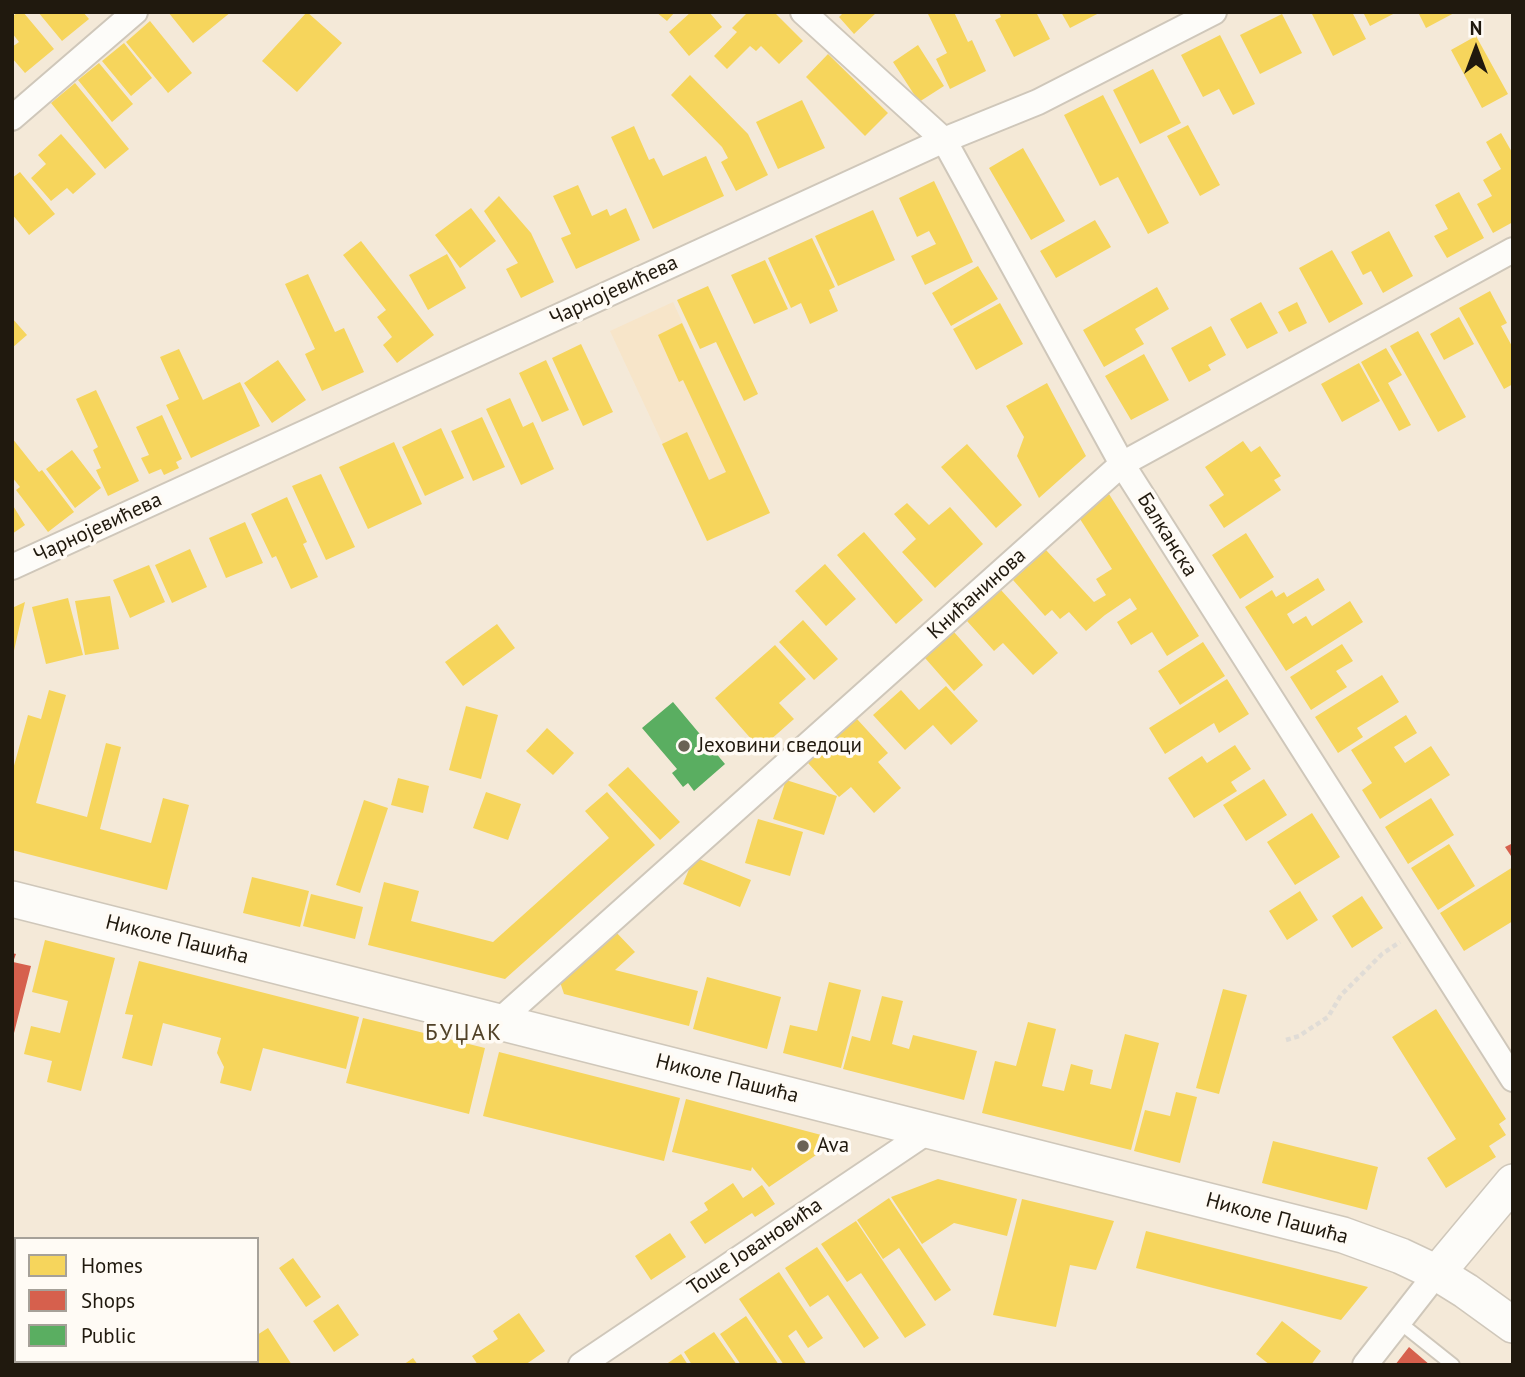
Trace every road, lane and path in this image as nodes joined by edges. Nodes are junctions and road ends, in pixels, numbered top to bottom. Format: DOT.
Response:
graph roads {
  1 [pos="135,12"];
  2 [pos="803,12"];
  3 [pos="1214,12"];
  4 [pos="12,118"];
  5 [pos="944,140"];
  6 [pos="1513,250"];
  7 [pos="1122,464"];
  8 [pos="12,567"];
  9 [pos="12,899"];
  10 [pos="1418,930"];
  11 [pos="499,1021"];
  12 [pos="1286,1040"];
  13 [pos="1513,1079"];
  14 [pos="930,1130"];
  15 [pos="1513,1182"];
  16 [pos="1437,1273"];
  17 [pos="1399,1322"];
  18 [pos="1513,1325"];
  19 [pos="581,1365"];
  20 [pos="1365,1365"];
  21 [pos="1453,1365"];
  1 -- 4 [label="street"];
  2 -- 5 [label="street, Балканска"];
  3 -- 5 [label="street, Чарнојевићева"];
  5 -- 7 [label="street, Балканска"];
  5 -- 8 [label="street, Чарнојевићева"];
  6 -- 7 [label="street, Книћанинова"];
  7 -- 10 [label="street, Балканска"];
  7 -- 11 [label="street, Книћанинова"];
  9 -- 11 [label="main road, Николе Пашића"];
  10 -- 12 [label="path"];
  10 -- 13 [label="street, Балканска"];
  11 -- 14 [label="main road, Николе Пашића"];
  14 -- 16 [label="main road, Николе Пашића"];
  14 -- 19 [label="street, Тоше Јовановића"];
  15 -- 16 [label="main road"];
  16 -- 17 [label="street"];
  16 -- 18 [label="main road, Николе Пашића"];
  17 -- 20 [label="street"];
  17 -- 21 [label="lane"];
}
